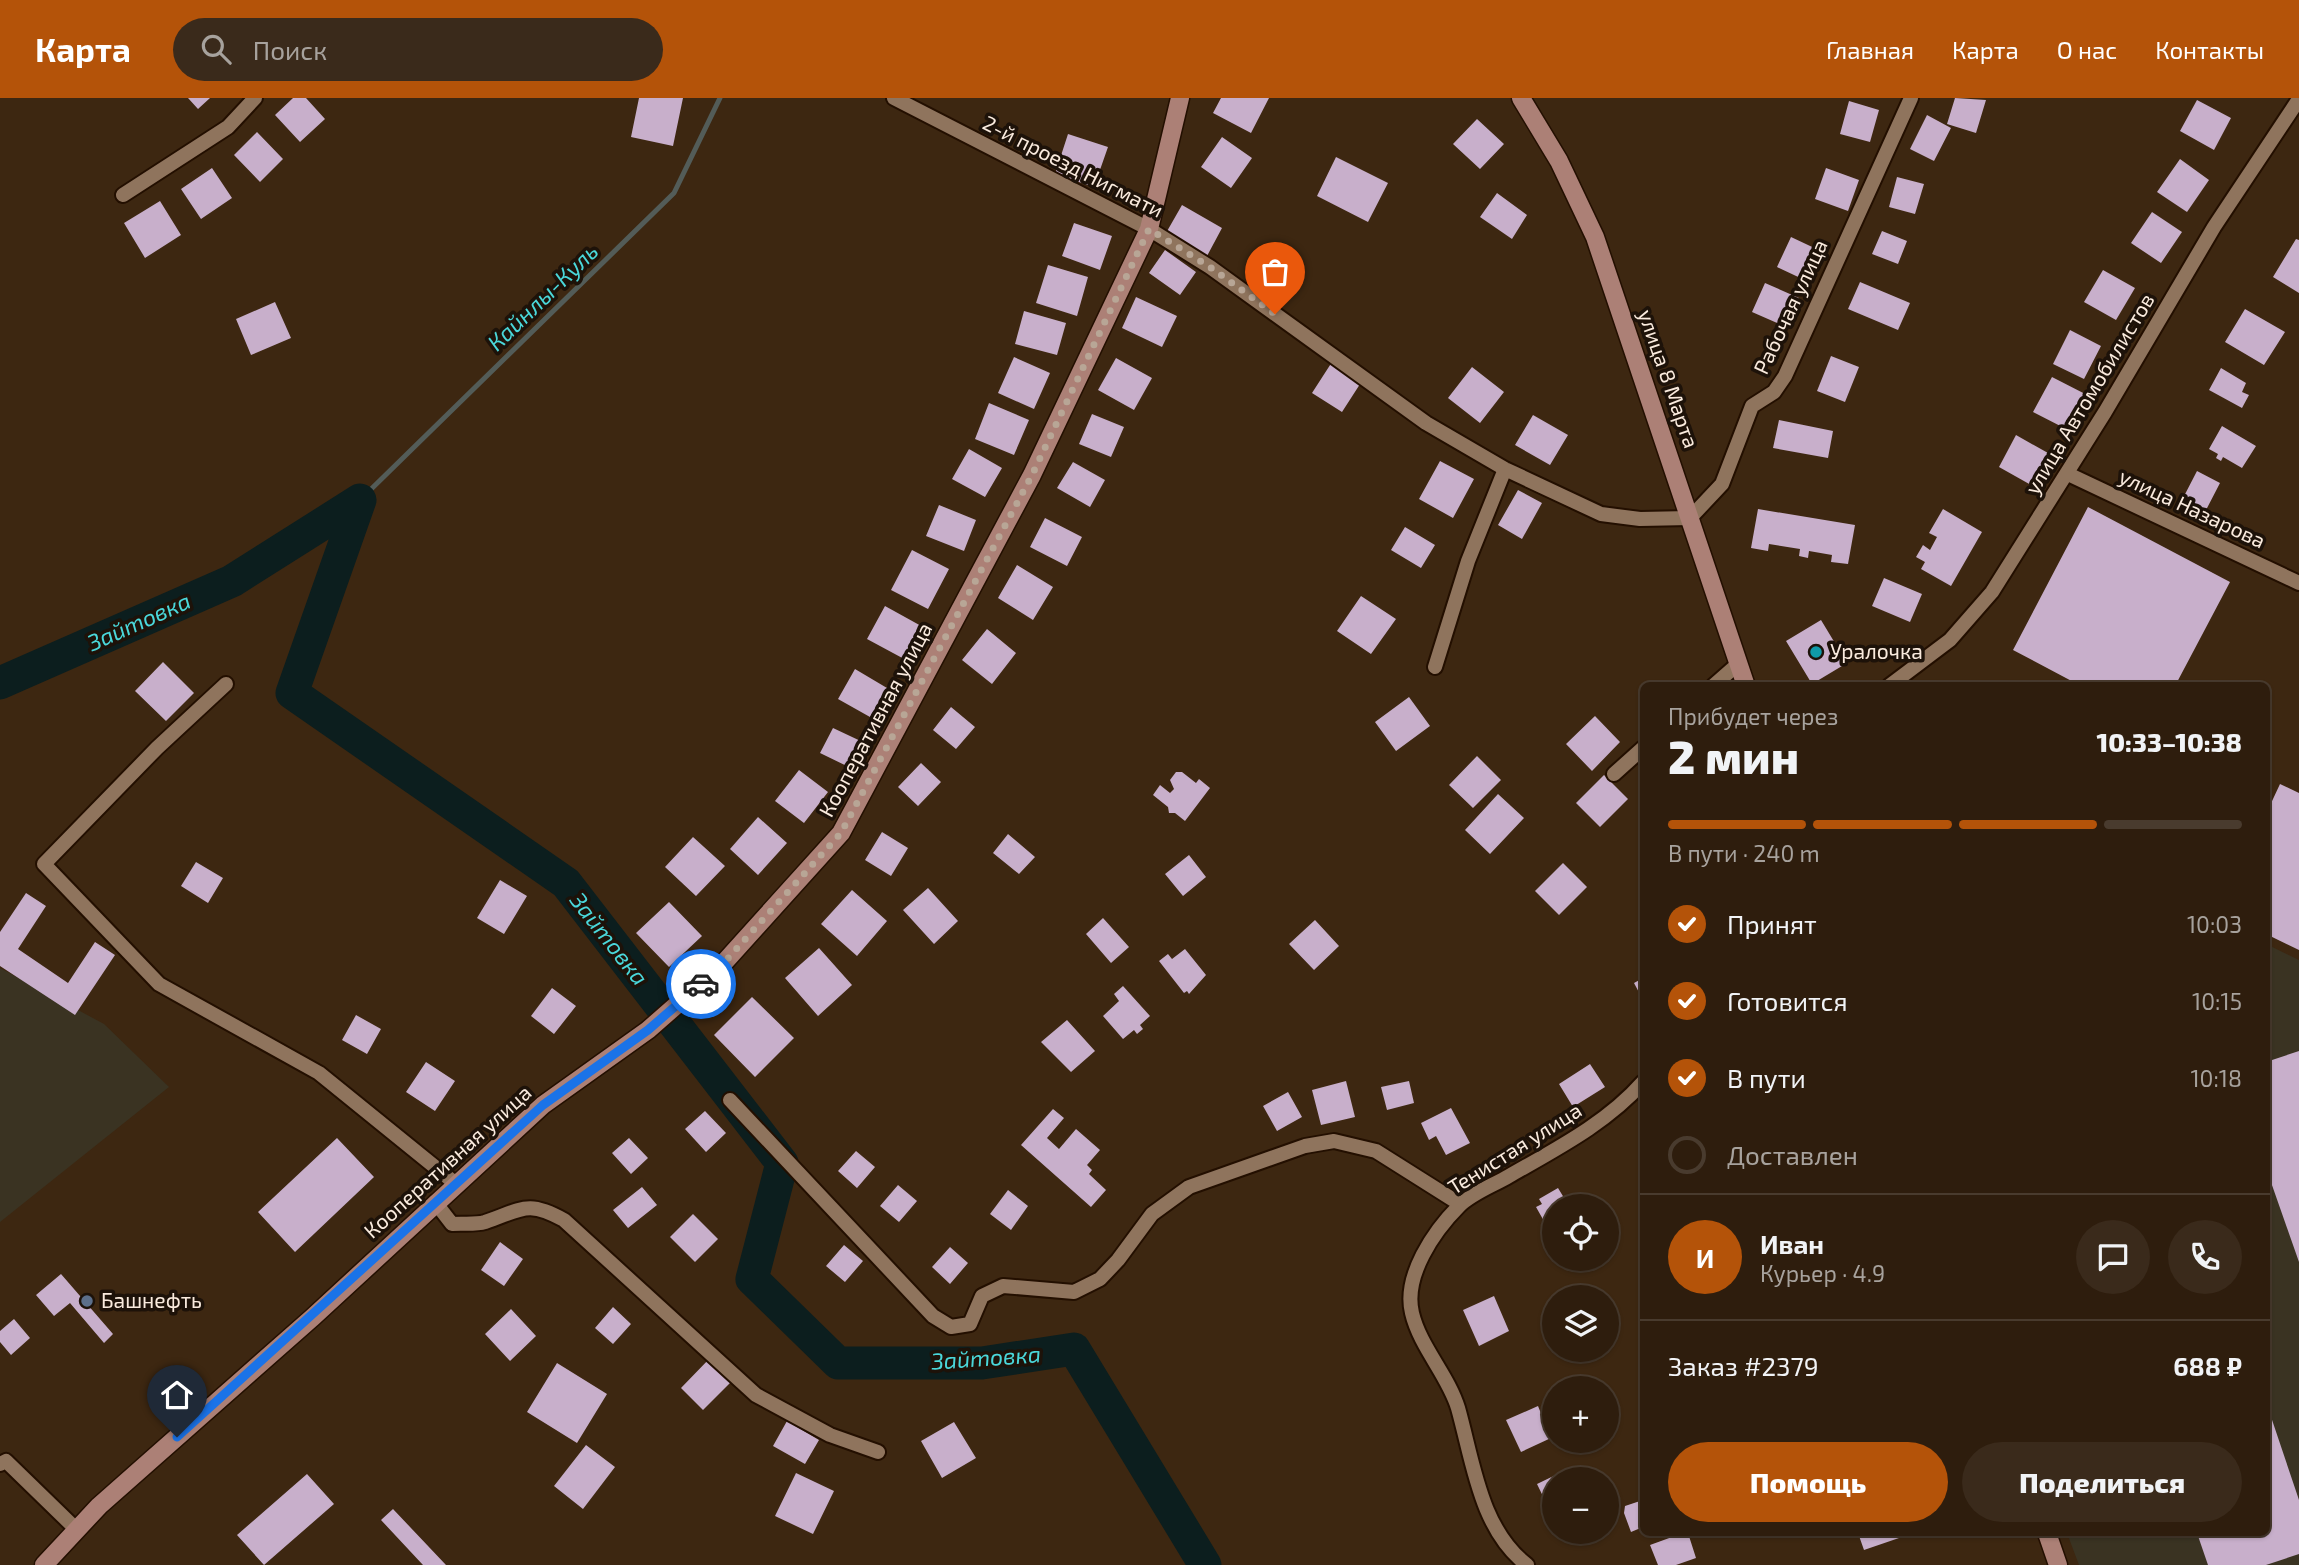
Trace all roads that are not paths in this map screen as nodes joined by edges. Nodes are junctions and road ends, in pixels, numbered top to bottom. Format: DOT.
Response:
graph roads {
  1 [pos="254,98"];
  2 [pos="894,98"];
  3 [pos="1180,98"];
  4 [pos="1521,98"];
  5 [pos="1911,98"];
  6 [pos="2299,99"];
  7 [pos="123,195"];
  8 [pos="1149,229"];
  9 [pos="1505,469"];
  10 [pos="2068,474"];
  11 [pos="1690,518"];
  12 [pos="2299,583"];
  13 [pos="1738,664"];
  14 [pos="1435,667"];
  15 [pos="1718,682"];
  16 [pos="1745,682"];
  17 [pos="1894,682"];
  18 [pos="226,684"];
  19 [pos="1640,751"];
  20 [pos="1614,774"];
  21 [pos="1640,1085"];
  22 [pos="730,1100"];
  23 [pos="456,1184"];
  24 [pos="435,1202"];
  25 [pos="1460,1204"];
  26 [pos="878,1452"];
  27 [pos="0,1464"];
  28 [pos="77,1530"];
  29 [pos="2048,1536"];
  30 [pos="44,1565"];
  31 [pos="1527,1565"];
  32 [pos="2058,1565"];
  1 -- 7 [label="street"];
  2 -- 8 [label="street, 2-й проезд Нигмати"];
  3 -- 8 [label="main road, Кооперативная улица"];
  4 -- 11 [label="main road, улица 8 Марта"];
  5 -- 11 [label="street, Рабочая улица"];
  6 -- 10 [label="street, улица Автомобилистов"];
  8 -- 9 [label="street, 2-й проезд Нигмати"];
  8 -- 23 [label="main road, Кооперативная улица"];
  9 -- 11 [label="street, 2-й проезд Нигмати"];
  9 -- 14 [label="street"];
  10 -- 12 [label="street, улица Назарова"];
  10 -- 17 [label="street, улица Автомобилистов"];
  11 -- 13 [label="main road, улица 8 Марта"];
  13 -- 15 [label="street"];
  13 -- 16 [label="main road, улица 8 Марта"];
  18 -- 23 [label="street"];
  19 -- 20 [label="street"];
  21 -- 25 [label="street, Тенистая улица"];
  22 -- 25 [label="street"];
  23 -- 24 [label="main road, Кооперативная улица"];
  24 -- 26 [label="street"];
  24 -- 28 [label="main road, Кооперативная улица"];
  25 -- 31 [label="street, Тенистая улица"];
  27 -- 28 [label="street"];
  28 -- 30 [label="main road, Кооперативная улица"];
  29 -- 32 [label="main road"];
}
